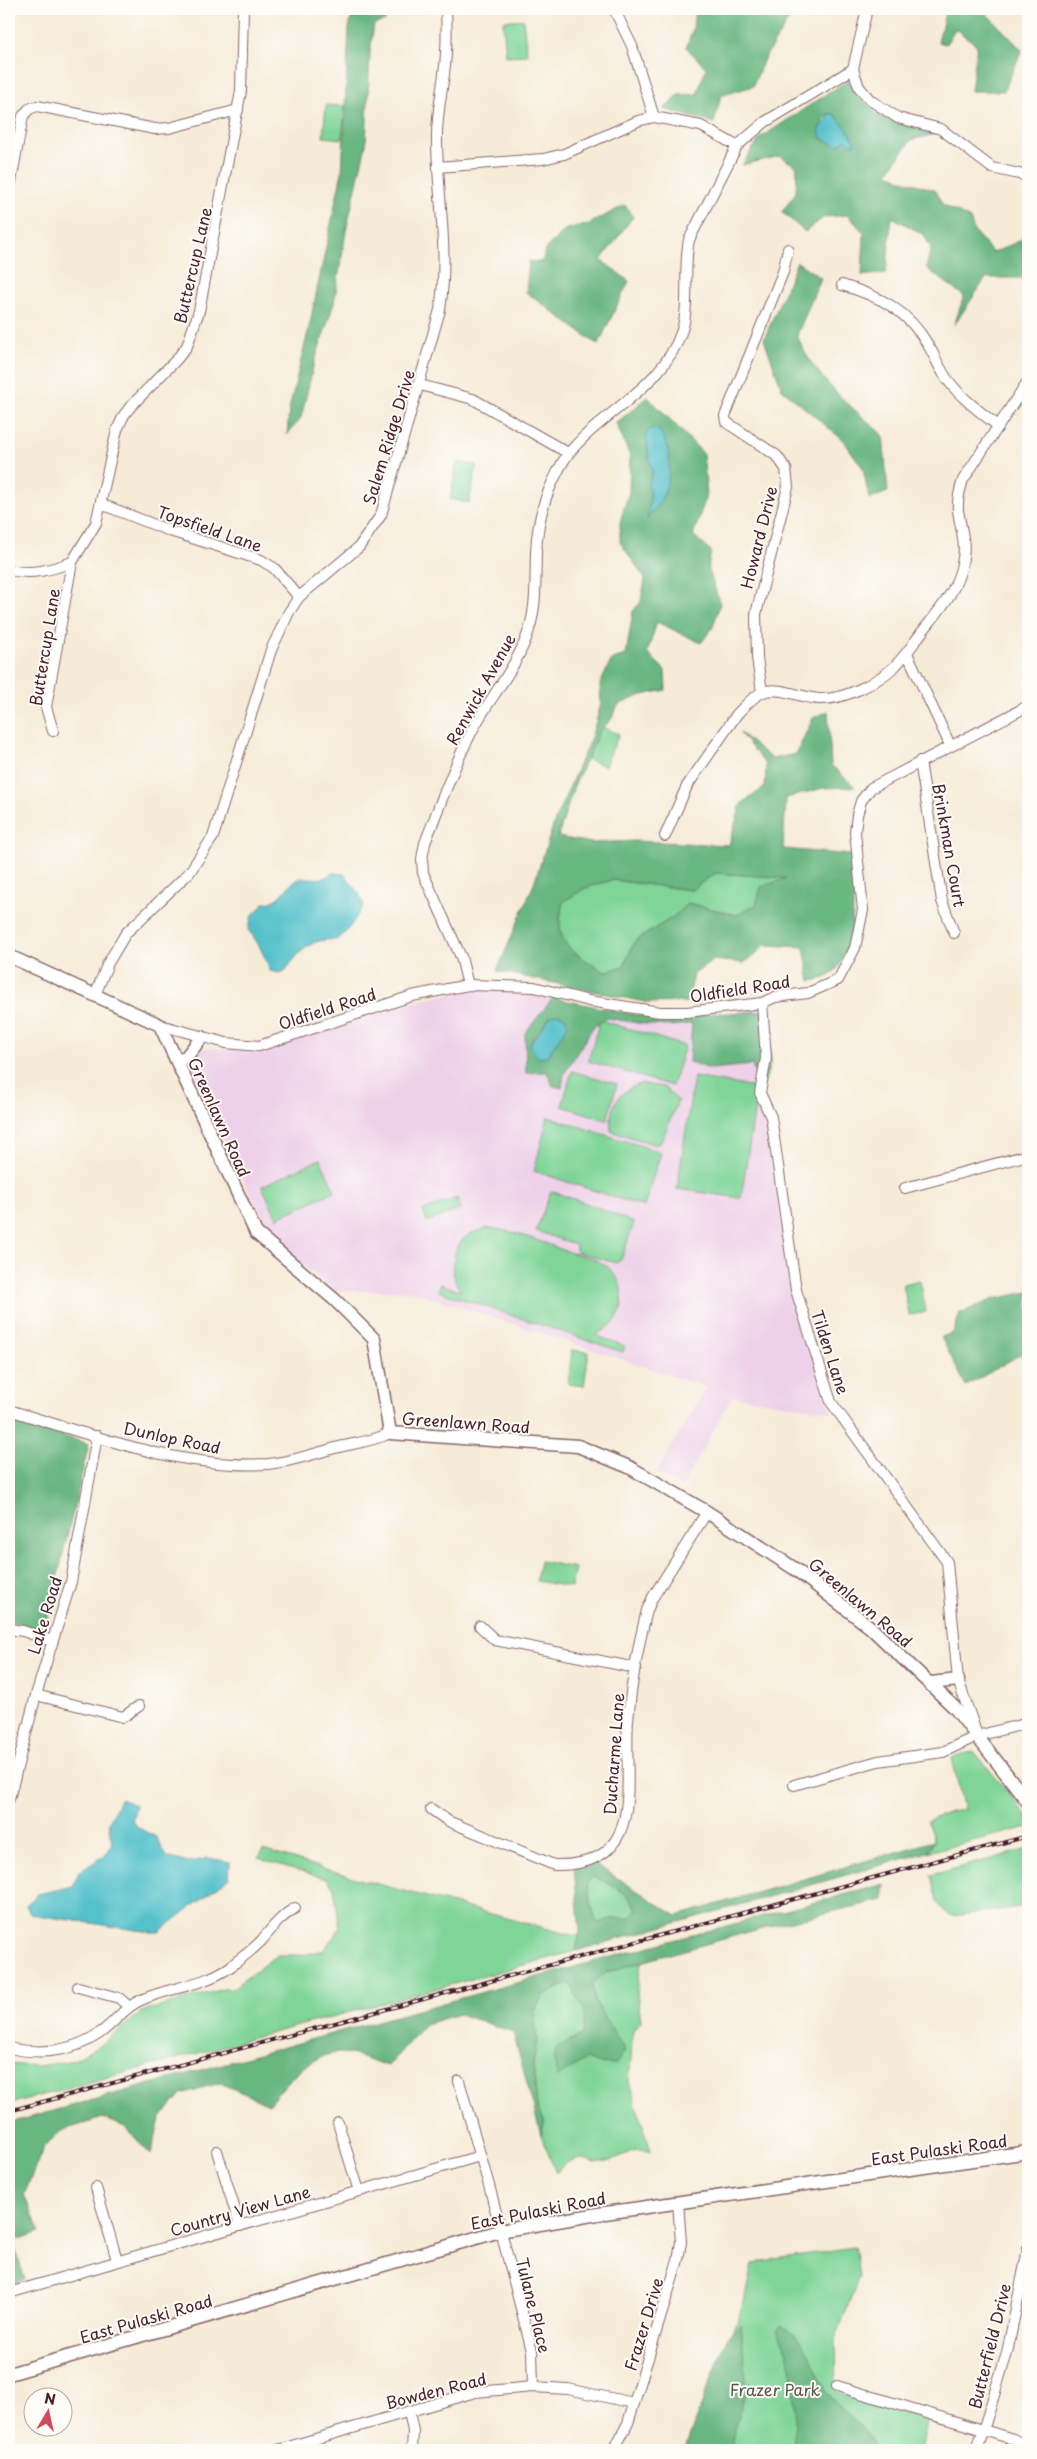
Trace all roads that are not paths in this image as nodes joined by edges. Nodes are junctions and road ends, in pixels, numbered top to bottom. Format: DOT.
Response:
graph roads {
  1 [pos="243,9"];
  2 [pos="446,9"];
  3 [pos="614,9"];
  4 [pos="866,9"];
  5 [pos="853,70"];
  6 [pos="238,110"];
  7 [pos="654,117"];
  8 [pos="737,146"];
  9 [pos="438,168"];
  10 [pos="1028,176"];
  11 [pos="9,192"];
  12 [pos="788,249"];
  13 [pos="842,285"];
  14 [pos="1028,381"];
  15 [pos="420,386"];
  16 [pos="998,426"];
  17 [pos="568,453"];
  18 [pos="101,504"];
  19 [pos="72,562"];
  20 [pos="9,570"];
  21 [pos="299,596"];
  22 [pos="907,653"];
  23 [pos="762,692"];
  24 [pos="1028,706"];
  25 [pos="52,731"];
  26 [pos="950,745"];
  27 [pos="920,761"];
  28 [pos="665,836"];
  29 [pos="954,933"];
  30 [pos="9,956"];
  31 [pos="468,985"];
  32 [pos="95,995"];
  33 [pos="762,1003"];
  34 [pos="160,1025"];
  35 [pos="202,1038"];
  36 [pos="177,1060"];
  37 [pos="1028,1155"];
  38 [pos="905,1188"];
  39 [pos="9,1410"];
  40 [pos="390,1433"];
  41 [pos="96,1436"];
  42 [pos="707,1512"];
  43 [pos="480,1626"];
  44 [pos="9,1629"];
  45 [pos="52,1641"];
  46 [pos="636,1668"];
  47 [pos="958,1680"];
  48 [pos="931,1683"];
  49 [pos="36,1695"];
  50 [pos="139,1706"];
  51 [pos="1028,1723"];
  52 [pos="978,1736"];
  53 [pos="794,1786"];
  54 [pos="9,1799"];
  55 [pos="1028,1802"];
  56 [pos="431,1809"];
  57 [pos="295,1908"];
  58 [pos="78,1987"];
  59 [pos="128,2006"];
  60 [pos="9,2048"];
  61 [pos="459,2081"];
  62 [pos="338,2123"];
  63 [pos="217,2151"];
  64 [pos="1028,2152"];
  65 [pos="480,2156"];
  66 [pos="96,2188"];
  67 [pos="359,2191"];
  68 [pos="678,2202"];
  69 [pos="240,2226"];
  70 [pos="500,2231"];
  71 [pos="1028,2249"];
  72 [pos="117,2260"];
  73 [pos="9,2293"];
  74 [pos="9,2374"];
  75 [pos="838,2386"];
  76 [pos="533,2387"];
  77 [pos="634,2403"];
  78 [pos="409,2412"];
  79 [pos="983,2430"];
  80 [pos="1028,2447"];
  81 [pos="278,2450"];
  82 [pos="412,2450"];
  83 [pos="614,2450"];
  84 [pos="977,2450"];
  1 -- 6 [label="street, Buttercup Lane"];
  2 -- 9 [label="street, Salem Ridge Drive"];
  3 -- 7 [label="street"];
  4 -- 5 [label="street"];
  5 -- 8 [label="street, Renwick Avenue"];
  5 -- 10 [label="street"];
  6 -- 11 [label="street"];
  6 -- 18 [label="street, Buttercup Lane"];
  7 -- 8 [label="street"];
  7 -- 9 [label="street"];
  8 -- 17 [label="street, Renwick Avenue"];
  9 -- 15 [label="street, Salem Ridge Drive"];
  12 -- 23 [label="street, Howard Drive"];
  13 -- 16 [label="street"];
  14 -- 16 [label="street"];
  15 -- 17 [label="street"];
  15 -- 21 [label="street, Salem Ridge Drive"];
  16 -- 22 [label="street"];
  17 -- 31 [label="street, Renwick Avenue"];
  18 -- 19 [label="street, Buttercup Lane"];
  18 -- 21 [label="street, Topsfield Lane"];
  19 -- 20 [label="street"];
  19 -- 25 [label="street, Buttercup Lane"];
  21 -- 32 [label="street, Salem Ridge Drive"];
  22 -- 23 [label="street"];
  22 -- 26 [label="street"];
  23 -- 28 [label="street"];
  24 -- 26 [label="street, Oldfield Road"];
  26 -- 27 [label="street, Oldfield Road"];
  27 -- 29 [label="street, Brinkman Court"];
  27 -- 33 [label="street, Oldfield Road"];
  30 -- 32 [label="main road"];
  31 -- 33 [label="street, Oldfield Road"];
  31 -- 35 [label="street, Oldfield Road"];
  32 -- 34 [label="main road"];
  33 -- 47 [label="street, Tilden Lane"];
  34 -- 35 [label="street, Oldfield Road"];
  34 -- 36 [label="main road, Greenlawn Road"];
  35 -- 36 [label="main road"];
  36 -- 40 [label="main road, Greenlawn Road"];
  37 -- 38 [label="street"];
  39 -- 41 [label="street, Dunlop Road"];
  40 -- 41 [label="street, Dunlop Road"];
  40 -- 42 [label="main road, Greenlawn Road"];
  41 -- 45 [label="street, Lake Road"];
  42 -- 46 [label="street, Ducharme Lane"];
  42 -- 48 [label="main road, Greenlawn Road"];
  43 -- 46 [label="street"];
  44 -- 45 [label="street"];
  45 -- 49 [label="street, Lake Road"];
  46 -- 56 [label="street, Ducharme Lane"];
  47 -- 48 [label="main road"];
  47 -- 52 [label="street, Tilden Lane"];
  48 -- 52 [label="main road, Greenlawn Road"];
  49 -- 50 [label="street"];
  49 -- 54 [label="street, Lake Road"];
  51 -- 52 [label="street"];
  52 -- 53 [label="street"];
  52 -- 55 [label="main road, Greenlawn Road"];
  57 -- 59 [label="street"];
  58 -- 59 [label="street"];
  59 -- 60 [label="street"];
  61 -- 65 [label="street, Tulane Place"];
  62 -- 67 [label="street"];
  63 -- 69 [label="street"];
  64 -- 68 [label="main road, East Pulaski Road"];
  65 -- 67 [label="street, Country View Lane"];
  65 -- 70 [label="street, Tulane Place"];
  66 -- 72 [label="street"];
  67 -- 69 [label="street, Country View Lane"];
  68 -- 70 [label="main road, East Pulaski Road"];
  68 -- 77 [label="street, Frazer Drive"];
  69 -- 72 [label="street, Country View Lane"];
  70 -- 74 [label="main road, East Pulaski Road"];
  70 -- 76 [label="street, Tulane Place"];
  71 -- 79 [label="street, Butterfield Drive"];
  72 -- 73 [label="street, Country View Lane"];
  75 -- 79 [label="street"];
  76 -- 77 [label="street, Bowden Road"];
  76 -- 78 [label="street, Bowden Road"];
  77 -- 83 [label="street, Frazer Drive"];
  78 -- 81 [label="street, Bowden Road"];
  78 -- 82 [label="street"];
  79 -- 80 [label="street"];
  79 -- 84 [label="street, Butterfield Drive"];
}
